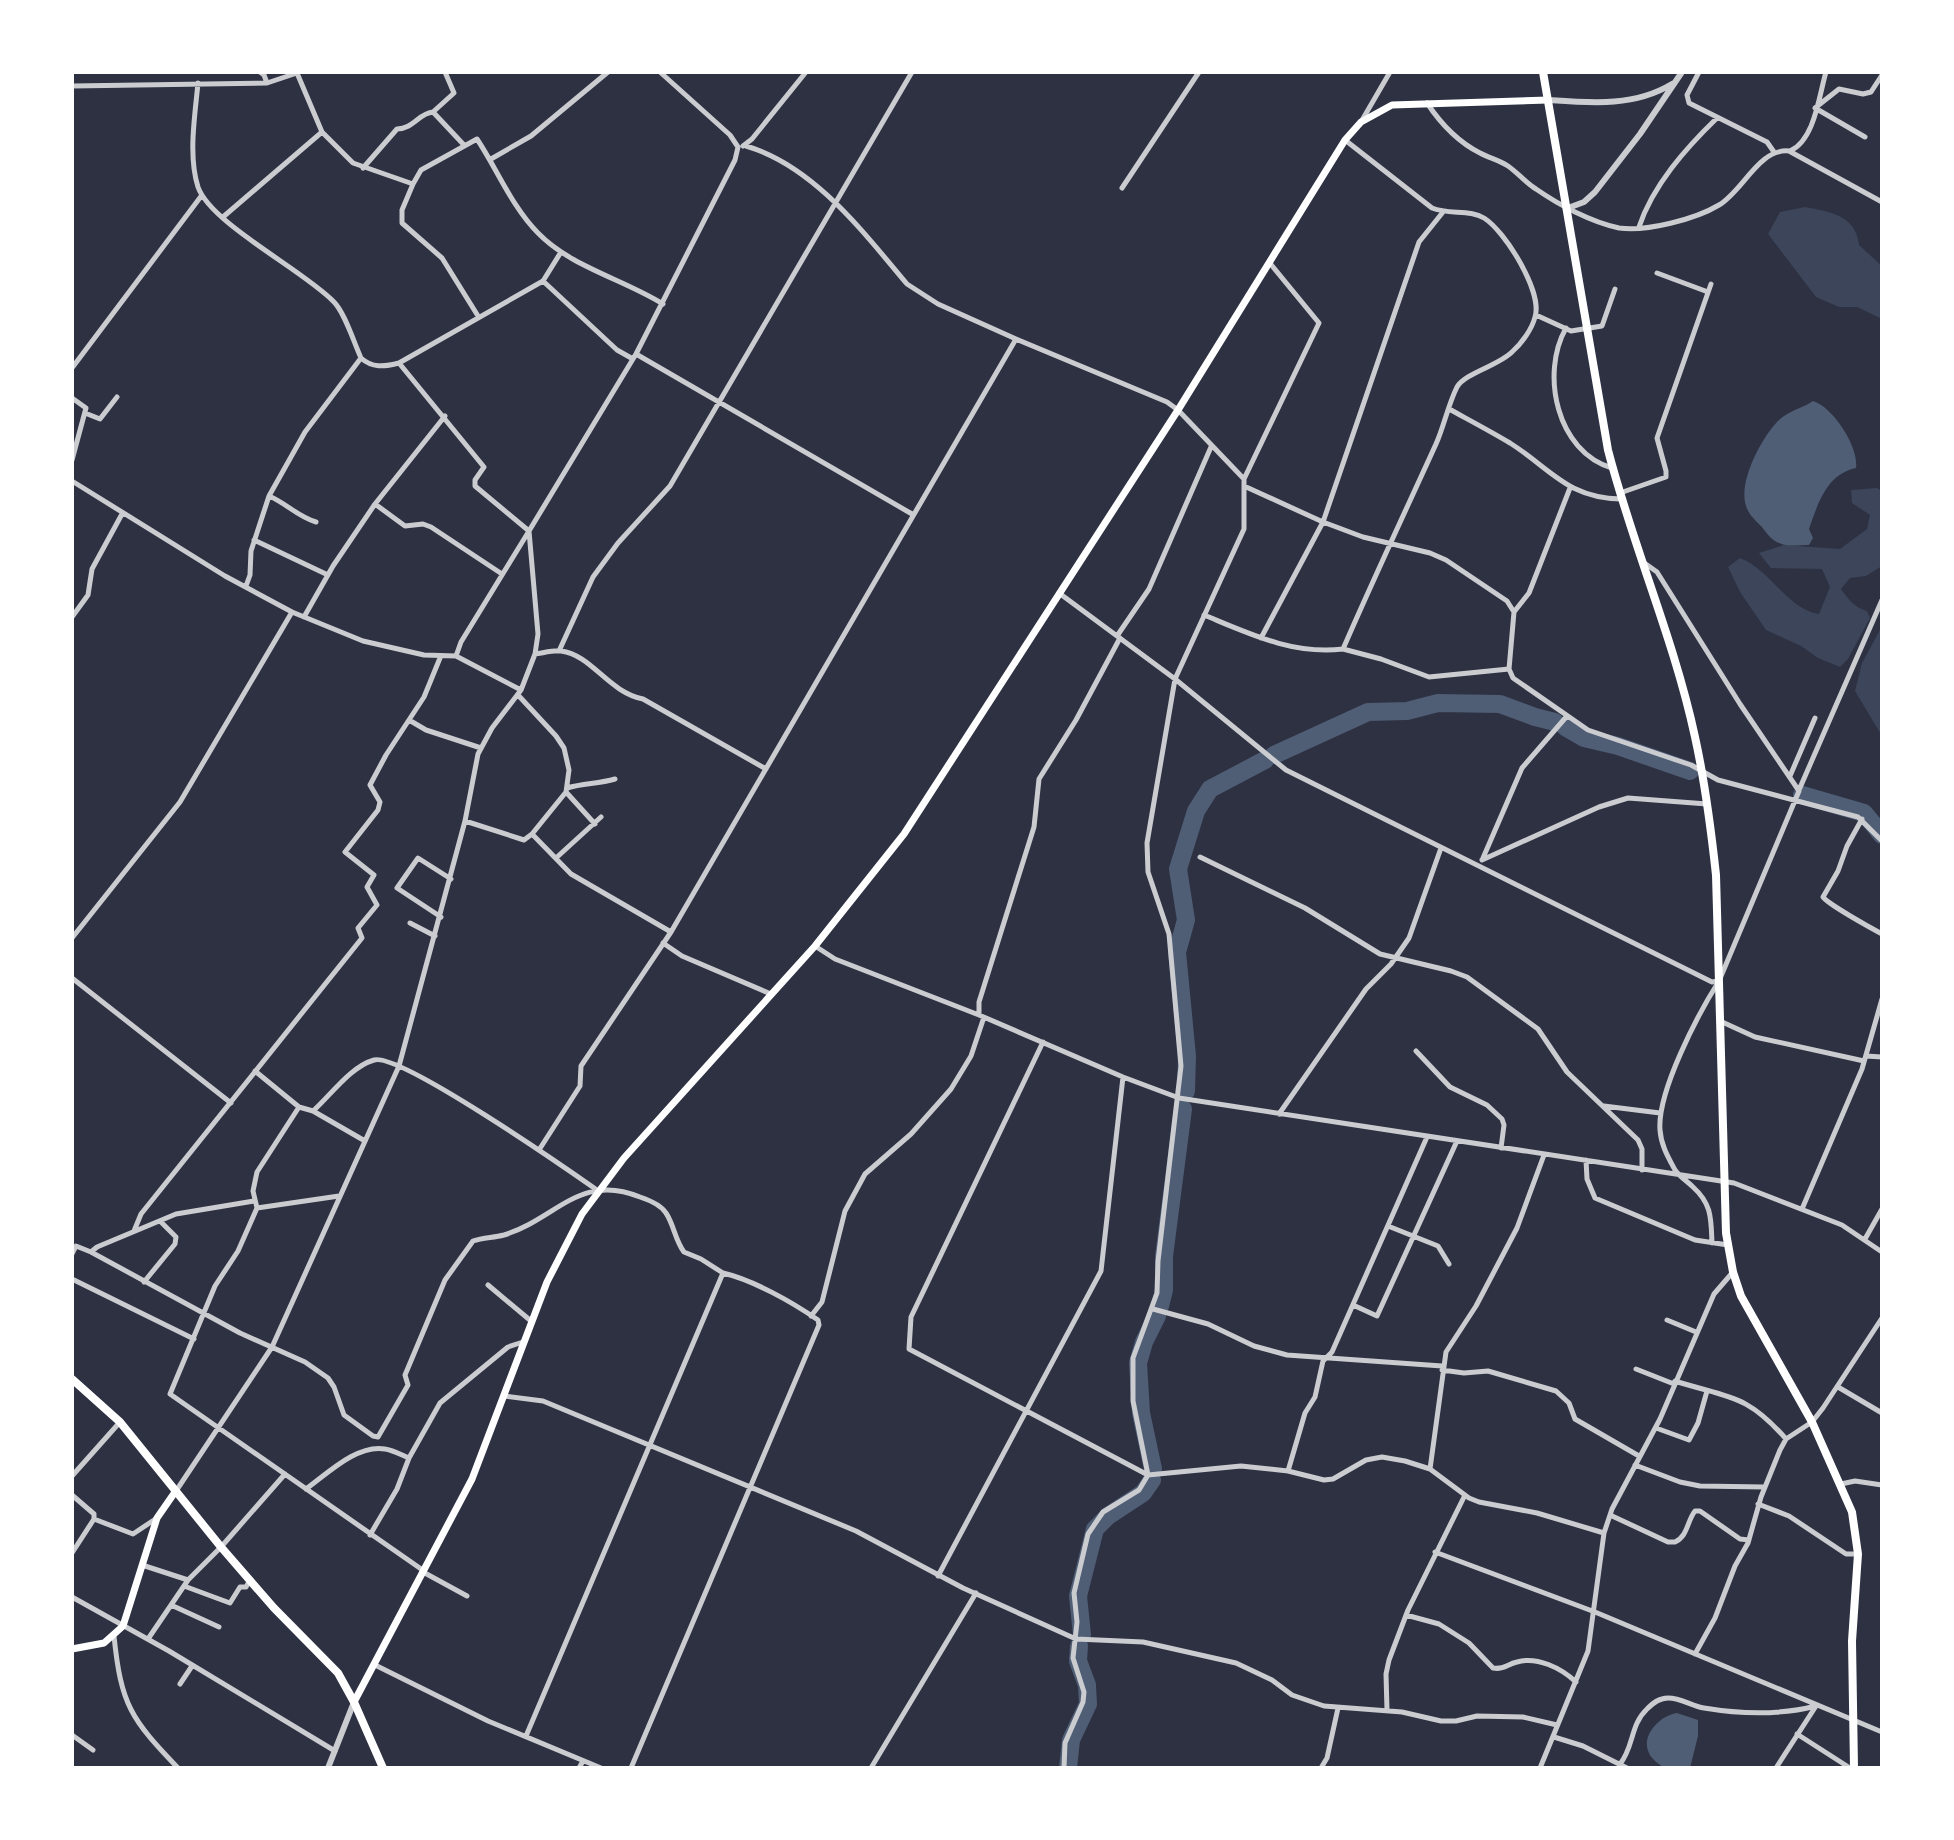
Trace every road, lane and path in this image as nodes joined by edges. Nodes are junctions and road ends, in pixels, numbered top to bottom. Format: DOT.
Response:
graph roads {
  1 [pos="260,72"];
  2 [pos="445,72"];
  3 [pos="608,72"];
  4 [pos="660,72"];
  5 [pos="806,72"];
  6 [pos="912,72"];
  7 [pos="1199,72"];
  8 [pos="1390,72"];
  9 [pos="1543,72"];
  10 [pos="1682,72"];
  11 [pos="1699,72"];
  12 [pos="1826,72"];
  13 [pos="298,73"];
  14 [pos="1882,75"];
  15 [pos="198,83"];
  16 [pos="267,83"];
  17 [pos="1674,83"];
  18 [pos="72,86"];
  19 [pos="1548,100"];
  20 [pos="1427,102"];
  21 [pos="1815,108"];
  22 [pos="433,112"];
  23 [pos="1717,118"];
  24 [pos="1361,122"];
  25 [pos="322,132"];
  26 [pos="1865,137"];
  27 [pos="1345,140"];
  28 [pos="464,145"];
  29 [pos="742,146"];
  30 [pos="1789,151"];
  31 [pos="1774,152"];
  32 [pos="491,159"];
  33 [pos="363,168"];
  34 [pos="413,184"];
  35 [pos="1122,188"];
  36 [pos="202,195"];
  37 [pos="1882,202"];
  38 [pos="836,204"];
  39 [pos="1568,208"];
  40 [pos="1443,212"];
  41 [pos="223,217"];
  42 [pos="1639,227"];
  43 [pos="561,252"];
  44 [pos="1269,262"];
  45 [pos="1657,273"];
  46 [pos="543,281"];
  47 [pos="1711,284"];
  48 [pos="1615,289"];
  49 [pos="1708,292"];
  50 [pos="663,304"];
  51 [pos="1536,315"];
  52 [pos="478,316"];
  53 [pos="1566,328"];
  54 [pos="1586,328"];
  55 [pos="1016,339"];
  56 [pos="635,357"];
  57 [pos="361,358"];
  58 [pos="399,363"];
  59 [pos="72,368"];
  60 [pos="117,397"];
  61 [pos="72,398"];
  62 [pos="720,402"];
  63 [pos="1449,409"];
  64 [pos="1178,410"];
  65 [pos="85,413"];
  66 [pos="445,416"];
  67 [pos="1211,447"];
  68 [pos="72,460"];
  69 [pos="1613,468"];
  70 [pos="72,481"];
  71 [pos="1244,482"];
  72 [pos="1570,488"];
  73 [pos="269,496"];
  74 [pos="1620,496"];
  75 [pos="375,504"];
  76 [pos="122,514"];
  77 [pos="912,514"];
  78 [pos="316,522"];
  79 [pos="1323,522"];
  80 [pos="529,531"];
  81 [pos="254,540"];
  82 [pos="1390,544"];
  83 [pos="1642,561"];
  84 [pos="502,574"];
  85 [pos="328,575"];
  86 [pos="246,586"];
  87 [pos="1058,593"];
  88 [pos="1882,600"];
  89 [pos="292,612"];
  90 [pos="1514,612"];
  91 [pos="1204,615"];
  92 [pos="72,617"];
  93 [pos="304,617"];
  94 [pos="1118,637"];
  95 [pos="1261,638"];
  96 [pos="1343,649"];
  97 [pos="559,651"];
  98 [pos="535,654"];
  99 [pos="456,656"];
  100 [pos="440,658"];
  101 [pos="1509,669"];
  102 [pos="1175,679"];
  103 [pos="519,693"];
  104 [pos="1567,716"];
  105 [pos="1815,718"];
  106 [pos="409,720"];
  107 [pos="481,748"];
  108 [pos="766,769"];
  109 [pos="1702,772"];
  110 [pos="1790,777"];
  111 [pos="615,779"];
  112 [pos="567,790"];
  113 [pos="1799,791"];
  114 [pos="1797,799"];
  115 [pos="1707,804"];
  116 [pos="601,817"];
  117 [pos="1862,819"];
  118 [pos="465,821"];
  119 [pos="595,824"];
  120 [pos="532,834"];
  121 [pos="1882,841"];
  122 [pos="1442,848"];
  123 [pos="1200,857"];
  124 [pos="556,858"];
  125 [pos="1480,863"];
  126 [pos="451,879"];
  127 [pos="441,917"];
  128 [pos="410,923"];
  129 [pos="671,932"];
  130 [pos="1882,934"];
  131 [pos="435,936"];
  132 [pos="72,938"];
  133 [pos="663,943"];
  134 [pos="815,946"];
  135 [pos="1396,957"];
  136 [pos="72,978"];
  137 [pos="1719,981"];
  138 [pos="771,994"];
  139 [pos="1882,999"];
  140 [pos="982,1016"];
  141 [pos="1720,1021"];
  142 [pos="1043,1042"];
  143 [pos="1416,1051"];
  144 [pos="1882,1057"];
  145 [pos="1865,1059"];
  146 [pos="399,1066"];
  147 [pos="255,1071"];
  148 [pos="1123,1077"];
  149 [pos="1179,1098"];
  150 [pos="231,1103"];
  151 [pos="1603,1106"];
  152 [pos="299,1107"];
  153 [pos="313,1111"];
  154 [pos="1660,1113"];
  155 [pos="1279,1114"];
  156 [pos="1427,1137"];
  157 [pos="365,1141"];
  158 [pos="1457,1141"];
  159 [pos="1501,1148"];
  160 [pos="539,1150"];
  161 [pos="1544,1155"];
  162 [pos="1586,1160"];
  163 [pos="1642,1170"];
  164 [pos="1679,1176"];
  165 [pos="1724,1182"];
  166 [pos="597,1191"];
  167 [pos="340,1196"];
  168 [pos="254,1201"];
  169 [pos="257,1208"];
  170 [pos="1802,1209"];
  171 [pos="1882,1209"];
  172 [pos="160,1221"];
  173 [pos="1388,1226"];
  174 [pos="134,1231"];
  175 [pos="1414,1235"];
  176 [pos="1864,1240"];
  177 [pos="1712,1243"];
  178 [pos="1728,1245"];
  179 [pos="91,1252"];
  180 [pos="1882,1252"];
  181 [pos="72,1254"];
  182 [pos="1449,1264"];
  183 [pos="1733,1272"];
  184 [pos="723,1273"];
  185 [pos="72,1279"];
  186 [pos="144,1282"];
  187 [pos="488,1285"];
  188 [pos="1353,1305"];
  189 [pos="1153,1309"];
  190 [pos="205,1314"];
  191 [pos="811,1316"];
  192 [pos="1882,1318"];
  193 [pos="1667,1320"];
  194 [pos="531,1321"];
  195 [pos="1877,1328"];
  196 [pos="1696,1332"];
  197 [pos="1882,1333"];
  198 [pos="194,1339"];
  199 [pos="523,1342"];
  200 [pos="272,1347"];
  201 [pos="1327,1357"];
  202 [pos="1442,1368"];
  203 [pos="1636,1369"];
  204 [pos="72,1379"];
  205 [pos="1675,1382"];
  206 [pos="1838,1387"];
  207 [pos="1707,1391"];
  208 [pos="504,1396"];
  209 [pos="1026,1412"];
  210 [pos="1882,1413"];
  211 [pos="120,1422"];
  212 [pos="1812,1422"];
  213 [pos="219,1428"];
  214 [pos="1656,1428"];
  215 [pos="378,1437"];
  216 [pos="1786,1439"];
  217 [pos="650,1445"];
  218 [pos="384,1449"];
  219 [pos="1639,1457"];
  220 [pos="409,1458"];
  221 [pos="1635,1465"];
  222 [pos="1430,1469"];
  223 [pos="1288,1471"];
  224 [pos="285,1474"];
  225 [pos="1148,1475"];
  226 [pos="72,1476"];
  227 [pos="1841,1484"];
  228 [pos="1882,1485"];
  229 [pos="750,1487"];
  230 [pos="1764,1487"];
  231 [pos="306,1489"];
  232 [pos="175,1492"];
  233 [pos="72,1495"];
  234 [pos="1465,1495"];
  235 [pos="1758,1504"];
  236 [pos="1610,1515"];
  237 [pos="157,1518"];
  238 [pos="94,1519"];
  239 [pos="1604,1533"];
  240 [pos="370,1535"];
  241 [pos="1749,1540"];
  242 [pos="221,1547"];
  243 [pos="1435,1552"];
  244 [pos="72,1553"];
  245 [pos="1858,1554"];
  246 [pos="142,1565"];
  247 [pos="424,1572"];
  248 [pos="938,1576"];
  249 [pos="188,1580"];
  250 [pos="250,1580"];
  251 [pos="184,1586"];
  252 [pos="976,1593"];
  253 [pos="467,1596"];
  254 [pos="72,1597"];
  255 [pos="171,1605"];
  256 [pos="1595,1612"];
  257 [pos="1406,1615"];
  258 [pos="123,1626"];
  259 [pos="219,1627"];
  260 [pos="114,1636"];
  261 [pos="148,1639"];
  262 [pos="1076,1639"];
  263 [pos="72,1649"];
  264 [pos="1695,1654"];
  265 [pos="375,1665"];
  266 [pos="192,1666"];
  267 [pos="1576,1682"];
  268 [pos="180,1684"];
  269 [pos="354,1702"];
  270 [pos="1816,1706"];
  271 [pos="1338,1708"];
  272 [pos="1387,1710"];
  273 [pos="1853,1719"];
  274 [pos="1557,1725"];
  275 [pos="1882,1732"];
  276 [pos="1797,1734"];
  277 [pos="72,1735"];
  278 [pos="526,1736"];
  279 [pos="1554,1737"];
  280 [pos="93,1750"];
  281 [pos="335,1751"];
  282 [pos="583,1761"];
  283 [pos="1620,1764"];
  284 [pos="178,1768"];
  285 [pos="328,1768"];
  286 [pos="383,1768"];
  287 [pos="579,1768"];
  288 [pos="601,1768"];
  289 [pos="631,1768"];
  290 [pos="871,1768"];
  291 [pos="1064,1768"];
  292 [pos="1321,1768"];
  293 [pos="1540,1768"];
  294 [pos="1627,1768"];
  295 [pos="1776,1768"];
  296 [pos="1852,1768"];
  1 -- 16 [label="street"];
  2 -- 22 [label="street"];
  3 -- 32 [label="street"];
  4 -- 29 [label="street"];
  5 -- 29 [label="street"];
  6 -- 38 [label="street"];
  7 -- 35 [label="street"];
  8 -- 24 [label="street"];
  9 -- 19 [label="main road"];
  10 -- 17 [label="street"];
  11 -- 23 [label="street"];
  12 -- 21 [label="street"];
  13 -- 16 [label="street"];
  13 -- 25 [label="street"];
  14 -- 21 [label="street"];
  15 -- 16 [label="street"];
  15 -- 18 [label="street"];
  15 -- 36 [label="street"];
  17 -- 19 [label="street"];
  17 -- 39 [label="street"];
  19 -- 20 [label="main road"];
  19 -- 39 [label="main road"];
  20 -- 24 [label="main road"];
  20 -- 39 [label="street"];
  21 -- 26 [label="street"];
  21 -- 30 [label="street"];
  22 -- 28 [label="street"];
  22 -- 33 [label="street"];
  23 -- 31 [label="street"];
  23 -- 42 [label="street"];
  24 -- 27 [label="main road"];
  25 -- 33 [label="street"];
  25 -- 41 [label="street"];
  27 -- 40 [label="street"];
  27 -- 44 [label="main road"];
  28 -- 32 [label="street"];
  28 -- 34 [label="street"];
  29 -- 38 [label="street"];
  29 -- 50 [label="street"];
  30 -- 31 [label="street"];
  30 -- 37 [label="street"];
  31 -- 42 [label="street"];
  32 -- 43 [label="street"];
  33 -- 34 [label="street"];
  34 -- 52 [label="street"];
  36 -- 41 [label="street"];
  36 -- 59 [label="street"];
  38 -- 55 [label="street"];
  38 -- 62 [label="street"];
  39 -- 42 [label="street"];
  39 -- 54 [label="main road"];
  40 -- 51 [label="street"];
  40 -- 79 [label="street"];
  41 -- 57 [label="street"];
  43 -- 46 [label="street"];
  43 -- 50 [label="street"];
  44 -- 64 [label="main road"];
  44 -- 71 [label="street"];
  45 -- 49 [label="street"];
  46 -- 52 [label="street"];
  46 -- 56 [label="street"];
  47 -- 49 [label="street"];
  48 -- 54 [label="street"];
  49 -- 74 [label="street"];
  50 -- 56 [label="street"];
  51 -- 53 [label="street"];
  51 -- 63 [label="street"];
  52 -- 58 [label="street"];
  53 -- 54 [label="street"];
  53 -- 69 [label="street"];
  54 -- 69 [label="main road"];
  55 -- 64 [label="street"];
  55 -- 77 [label="street"];
  56 -- 62 [label="street"];
  56 -- 80 [label="street"];
  57 -- 58 [label="street"];
  57 -- 73 [label="street"];
  58 -- 66 [label="street"];
  60 -- 65 [label="street"];
  61 -- 65 [label="street"];
  62 -- 77 [label="street"];
  62 -- 97 [label="street"];
  63 -- 72 [label="street"];
  63 -- 82 [label="street"];
  64 -- 67 [label="street"];
  64 -- 87 [label="main road"];
  65 -- 68 [label="street"];
  66 -- 75 [label="street"];
  66 -- 80 [label="street"];
  67 -- 71 [label="street"];
  67 -- 94 [label="street"];
  69 -- 74 [label="main road"];
  70 -- 76 [label="street"];
  71 -- 79 [label="street"];
  71 -- 91 [label="street"];
  72 -- 74 [label="street"];
  72 -- 90 [label="street"];
  73 -- 78 [label="street"];
  73 -- 81 [label="street"];
  74 -- 83 [label="main road"];
  75 -- 84 [label="street"];
  75 -- 85 [label="street"];
  76 -- 86 [label="street"];
  76 -- 92 [label="street"];
  77 -- 108 [label="street"];
  79 -- 82 [label="street"];
  79 -- 95 [label="street"];
  80 -- 84 [label="street"];
  80 -- 98 [label="street"];
  81 -- 85 [label="street"];
  81 -- 86 [label="street"];
  82 -- 90 [label="street"];
  82 -- 96 [label="street"];
  83 -- 109 [label="main road"];
  83 -- 110 [label="street"];
  84 -- 99 [label="street"];
  85 -- 93 [label="street"];
  86 -- 89 [label="street"];
  87 -- 94 [label="street"];
  87 -- 134 [label="main road"];
  88 -- 113 [label="street"];
  89 -- 93 [label="street"];
  89 -- 132 [label="street"];
  90 -- 101 [label="street"];
  91 -- 95 [label="street"];
  91 -- 102 [label="street"];
  93 -- 100 [label="street"];
  94 -- 102 [label="street"];
  94 -- 140 [label="street"];
  95 -- 96 [label="street"];
  96 -- 101 [label="street"];
  97 -- 98 [label="street"];
  97 -- 108 [label="street"];
  98 -- 103 [label="street"];
  99 -- 100 [label="street"];
  99 -- 103 [label="street"];
  100 -- 106 [label="street"];
  101 -- 104 [label="street"];
  102 -- 122 [label="street"];
  102 -- 149 [label="street"];
  103 -- 107 [label="street"];
  103 -- 112 [label="street"];
  104 -- 109 [label="street"];
  104 -- 125 [label="street"];
  105 -- 110 [label="street"];
  106 -- 107 [label="street"];
  106 -- 147 [label="street"];
  107 -- 118 [label="street"];
  108 -- 129 [label="street"];
  109 -- 114 [label="street"];
  109 -- 115 [label="main road"];
  110 -- 113 [label="street"];
  111 -- 112 [label="street"];
  112 -- 119 [label="street"];
  112 -- 120 [label="street"];
  113 -- 114 [label="street"];
  114 -- 117 [label="street"];
  114 -- 137 [label="street"];
  115 -- 125 [label="street"];
  115 -- 137 [label="main road"];
  116 -- 119 [label="street"];
  117 -- 121 [label="street"];
  117 -- 130 [label="street"];
  118 -- 120 [label="street"];
  118 -- 126 [label="street"];
  119 -- 124 [label="street"];
  120 -- 124 [label="street"];
  122 -- 125 [label="street"];
  122 -- 135 [label="street"];
  123 -- 135 [label="street"];
  124 -- 129 [label="street"];
  125 -- 137 [label="street"];
  126 -- 127 [label="street"];
  126 -- 127 [label="street"];
  127 -- 131 [label="street"];
  128 -- 131 [label="street"];
  129 -- 133 [label="street"];
  131 -- 146 [label="street"];
  133 -- 138 [label="street"];
  133 -- 160 [label="street"];
  134 -- 138 [label="main road"];
  134 -- 140 [label="street"];
  135 -- 151 [label="street"];
  135 -- 155 [label="street"];
  136 -- 150 [label="street"];
  137 -- 141 [label="main road"];
  137 -- 154 [label="street"];
  138 -- 166 [label="main road"];
  139 -- 145 [label="street"];
  140 -- 142 [label="street"];
  140 -- 191 [label="street"];
  141 -- 145 [label="street"];
  141 -- 165 [label="main road"];
  142 -- 148 [label="street"];
  142 -- 209 [label="street"];
  143 -- 159 [label="street"];
  144 -- 145 [label="street"];
  145 -- 170 [label="street"];
  146 -- 153 [label="street"];
  146 -- 157 [label="street"];
  146 -- 160 [label="street"];
  147 -- 150 [label="street"];
  147 -- 152 [label="street"];
  148 -- 149 [label="street"];
  148 -- 209 [label="street"];
  149 -- 155 [label="street"];
  149 -- 189 [label="street"];
  150 -- 174 [label="street"];
  151 -- 154 [label="street"];
  151 -- 163 [label="street"];
  152 -- 153 [label="street"];
  152 -- 168 [label="street"];
  153 -- 157 [label="street"];
  154 -- 164 [label="street"];
  155 -- 156 [label="street"];
  156 -- 158 [label="street"];
  156 -- 173 [label="street"];
  157 -- 167 [label="street"];
  158 -- 159 [label="street"];
  158 -- 175 [label="street"];
  159 -- 161 [label="street"];
  160 -- 166 [label="street"];
  161 -- 162 [label="street"];
  161 -- 202 [label="street"];
  162 -- 163 [label="street"];
  162 -- 177 [label="street"];
  163 -- 164 [label="street"];
  164 -- 165 [label="street"];
  164 -- 177 [label="street"];
  165 -- 170 [label="street"];
  165 -- 178 [label="main road"];
  166 -- 184 [label="street"];
  166 -- 194 [label="main road"];
  166 -- 215 [label="street"];
  167 -- 169 [label="street"];
  167 -- 200 [label="street"];
  168 -- 169 [label="street"];
  168 -- 172 [label="street"];
  169 -- 190 [label="street"];
  170 -- 176 [label="street"];
  171 -- 176 [label="street"];
  172 -- 174 [label="street"];
  172 -- 186 [label="street"];
  173 -- 175 [label="street"];
  173 -- 188 [label="street"];
  174 -- 179 [label="street"];
  175 -- 182 [label="street"];
  175 -- 188 [label="street"];
  176 -- 180 [label="street"];
  177 -- 178 [label="street"];
  178 -- 183 [label="main road"];
  179 -- 181 [label="street"];
  179 -- 186 [label="street"];
  183 -- 196 [label="street"];
  183 -- 212 [label="main road"];
  184 -- 191 [label="street"];
  184 -- 217 [label="street"];
  185 -- 198 [label="street"];
  186 -- 190 [label="street"];
  187 -- 194 [label="street"];
  188 -- 201 [label="street"];
  189 -- 201 [label="street"];
  189 -- 225 [label="street"];
  190 -- 198 [label="street"];
  190 -- 200 [label="street"];
  191 -- 229 [label="street"];
  192 -- 195 [label="street"];
  193 -- 196 [label="street"];
  194 -- 199 [label="main road"];
  195 -- 197 [label="street"];
  195 -- 206 [label="street"];
  196 -- 205 [label="street"];
  198 -- 213 [label="street"];
  199 -- 208 [label="main road"];
  199 -- 220 [label="street"];
  200 -- 213 [label="street"];
  200 -- 215 [label="street"];
  201 -- 202 [label="street"];
  201 -- 223 [label="street"];
  202 -- 219 [label="street"];
  202 -- 222 [label="street"];
  203 -- 205 [label="street"];
  204 -- 211 [label="main road"];
  205 -- 207 [label="street"];
  205 -- 214 [label="street"];
  206 -- 210 [label="street"];
  206 -- 212 [label="street"];
  207 -- 214 [label="street"];
  207 -- 216 [label="street"];
  208 -- 217 [label="street"];
  208 -- 247 [label="main road"];
  209 -- 225 [label="street"];
  209 -- 248 [label="street"];
  211 -- 226 [label="street"];
  211 -- 232 [label="main road"];
  212 -- 216 [label="street"];
  212 -- 227 [label="main road"];
  213 -- 224 [label="street"];
  213 -- 232 [label="street"];
  214 -- 219 [label="street"];
  215 -- 218 [label="street"];
  216 -- 230 [label="street"];
  217 -- 229 [label="street"];
  217 -- 278 [label="street"];
  218 -- 220 [label="street"];
  218 -- 231 [label="street"];
  219 -- 221 [label="street"];
  220 -- 240 [label="street"];
  221 -- 230 [label="street"];
  221 -- 236 [label="street"];
  222 -- 223 [label="street"];
  222 -- 234 [label="street"];
  223 -- 225 [label="street"];
  224 -- 231 [label="street"];
  224 -- 242 [label="street"];
  225 -- 262 [label="street"];
  227 -- 228 [label="street"];
  227 -- 245 [label="main road"];
  229 -- 248 [label="street"];
  229 -- 289 [label="street"];
  230 -- 235 [label="street"];
  231 -- 240 [label="street"];
  232 -- 237 [label="main road"];
  232 -- 242 [label="main road"];
  233 -- 238 [label="street"];
  234 -- 239 [label="street"];
  234 -- 243 [label="street"];
  235 -- 241 [label="street"];
  235 -- 245 [label="street"];
  236 -- 239 [label="street"];
  236 -- 241 [label="street"];
  237 -- 238 [label="street"];
  237 -- 246 [label="main road"];
  238 -- 244 [label="street"];
  239 -- 256 [label="street"];
  240 -- 247 [label="street"];
  241 -- 264 [label="street"];
  242 -- 249 [label="street"];
  242 -- 250 [label="main road"];
  243 -- 256 [label="street"];
  243 -- 257 [label="street"];
  245 -- 273 [label="main road"];
  246 -- 249 [label="street"];
  246 -- 258 [label="main road"];
  247 -- 253 [label="street"];
  247 -- 265 [label="main road"];
  248 -- 252 [label="street"];
  249 -- 251 [label="street"];
  250 -- 251 [label="street"];
  250 -- 269 [label="main road"];
  251 -- 255 [label="street"];
  252 -- 262 [label="street"];
  252 -- 290 [label="street"];
  254 -- 258 [label="street"];
  255 -- 259 [label="street"];
  255 -- 261 [label="street"];
  256 -- 264 [label="street"];
  256 -- 267 [label="street"];
  257 -- 267 [label="street"];
  257 -- 272 [label="street"];
  258 -- 260 [label="main road"];
  258 -- 261 [label="street"];
  260 -- 263 [label="main road"];
  260 -- 284 [label="street"];
  261 -- 266 [label="street"];
  262 -- 271 [label="street"];
  262 -- 291 [label="street"];
  264 -- 270 [label="street"];
  265 -- 269 [label="main road"];
  265 -- 278 [label="street"];
  266 -- 268 [label="street"];
  266 -- 281 [label="street"];
  267 -- 274 [label="street"];
  269 -- 281 [label="street"];
  269 -- 286 [label="main road"];
  270 -- 273 [label="street"];
  270 -- 276 [label="street"];
  270 -- 283 [label="street"];
  271 -- 272 [label="street"];
  271 -- 292 [label="street"];
  272 -- 274 [label="street"];
  273 -- 275 [label="street"];
  273 -- 296 [label="main road"];
  274 -- 279 [label="street"];
  276 -- 295 [label="street"];
  276 -- 296 [label="street"];
  277 -- 280 [label="street"];
  278 -- 282 [label="street"];
  279 -- 283 [label="street"];
  279 -- 293 [label="street"];
  281 -- 285 [label="street"];
  282 -- 287 [label="street"];
  282 -- 288 [label="street"];
  283 -- 294 [label="street"];
}
